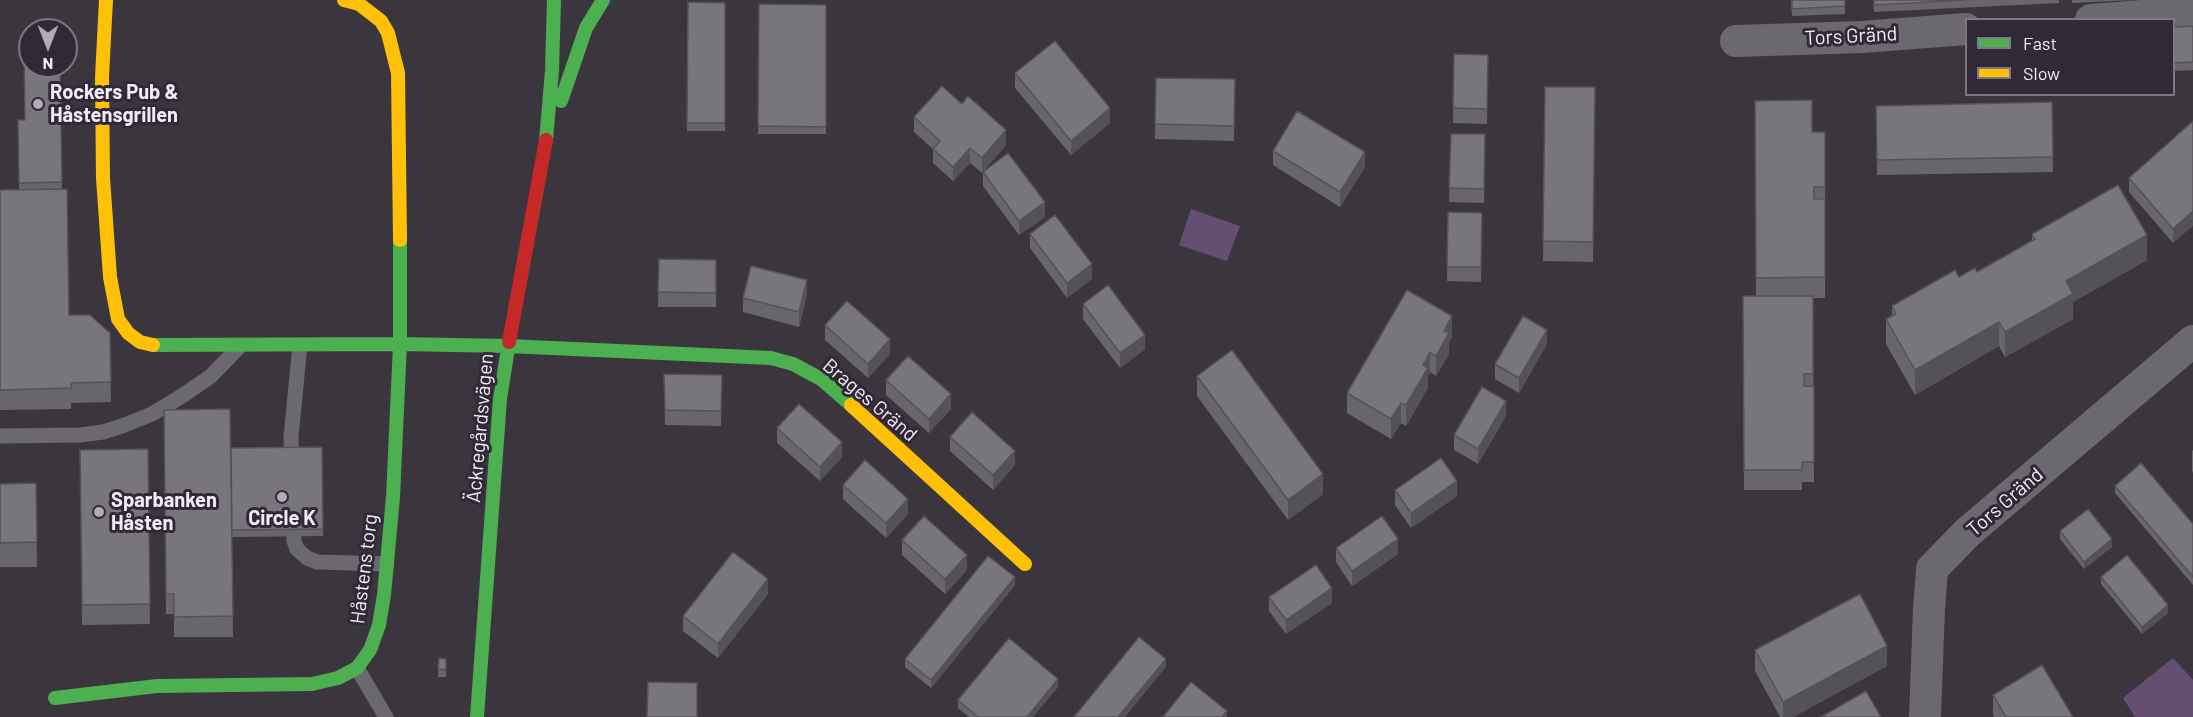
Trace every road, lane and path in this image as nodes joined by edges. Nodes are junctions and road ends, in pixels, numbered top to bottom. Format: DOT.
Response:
graph roads {
  1 [pos="106,0"];
  2 [pos="344,0"];
  3 [pos="554,0"];
  4 [pos="603,0"];
  5 [pos="2193,12"];
  6 [pos="2116,18"];
  7 [pos="1965,29"];
  8 [pos="1736,41"];
  9 [pos="545,146"];
  10 [pos="2193,341"];
  11 [pos="400,344"];
  12 [pos="300,345"];
  13 [pos="508,346"];
  14 [pos="239,347"];
  15 [pos="0,436"];
  16 [pos="292,483"];
  17 [pos="293,506"];
  18 [pos="387,564"];
  19 [pos="1025,564"];
  20 [pos="357,668"];
  21 [pos="55,698"];
  22 [pos="386,717"];
  23 [pos="477,717"];
  24 [pos="1925,717"];
  1 -- 14 [label="street"];
  2 -- 11 [label="street, Håstens torg"];
  3 -- 9 [label="street, Äckregårdsvägen"];
  4 -- 9 [label="street, Äckregårdsvägen"];
  5 -- 6 [label="street"];
  7 -- 8 [label="street, Tors Gränd"];
  9 -- 13 [label="street, Äckregårdsvägen"];
  10 -- 24 [label="street, Tors Gränd"];
  11 -- 12 [label="street"];
  11 -- 13 [label="street"];
  11 -- 18 [label="street, Håstens torg"];
  12 -- 14 [label="street"];
  12 -- 16 [label="lane"];
  13 -- 19 [label="street, Brages Gränd"];
  13 -- 23 [label="street, Äckregårdsvägen"];
  14 -- 15 [label="lane"];
  17 -- 18 [label="lane"];
  18 -- 20 [label="street, Håstens torg"];
  20 -- 21 [label="street"];
  20 -- 22 [label="lane"];
}
